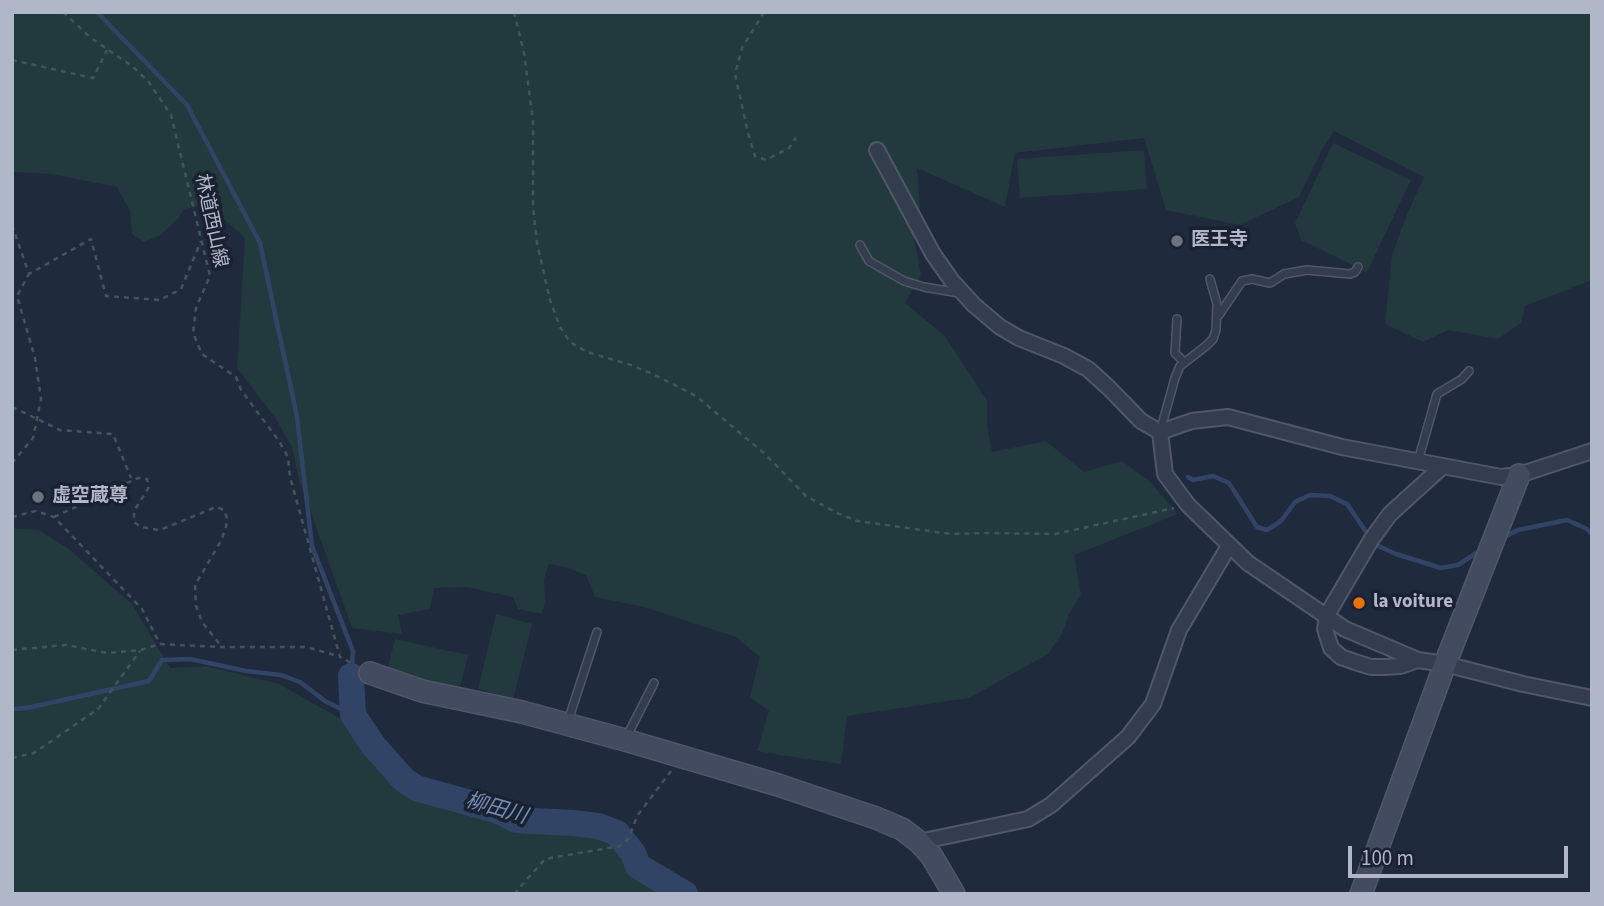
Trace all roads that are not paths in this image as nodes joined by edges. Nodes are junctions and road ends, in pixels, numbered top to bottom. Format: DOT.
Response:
graph roads {
  1 [pos="877,150"];
  2 [pos="860,245"];
  3 [pos="1358,267"];
  4 [pos="1210,279"];
  5 [pos="963,293"];
  6 [pos="1218,316"];
  7 [pos="1177,318"];
  8 [pos="1184,362"];
  9 [pos="1469,371"];
  10 [pos="1160,432"];
  11 [pos="1592,451"];
  12 [pos="1418,462"];
  13 [pos="1443,466"];
  14 [pos="1519,475"];
  15 [pos="1229,546"];
  16 [pos="1327,615"];
  17 [pos="597,632"];
  18 [pos="1418,660"];
  19 [pos="1445,664"];
  20 [pos="370,673"];
  21 [pos="654,683"];
  22 [pos="1592,698"];
  23 [pos="566,725"];
  24 [pos="625,740"];
  25 [pos="919,842"];
  26 [pos="954,894"];
  27 [pos="1361,894"];
  1 -- 5 [label="street"];
  2 -- 5 [label="lane"];
  3 -- 6 [label="lane"];
  4 -- 6 [label="lane"];
  5 -- 10 [label="street"];
  6 -- 8 [label="lane"];
  7 -- 8 [label="lane"];
  8 -- 10 [label="lane"];
  9 -- 12 [label="lane"];
  10 -- 12 [label="street"];
  10 -- 15 [label="street"];
  11 -- 14 [label="street"];
  12 -- 13 [label="street"];
  13 -- 14 [label="street"];
  13 -- 16 [label="street"];
  14 -- 19 [label="street"];
  15 -- 16 [label="street"];
  15 -- 25 [label="street"];
  16 -- 18 [label="street"];
  16 -- 18 [label="street"];
  17 -- 23 [label="lane"];
  18 -- 19 [label="street"];
  19 -- 22 [label="street"];
  19 -- 27 [label="street"];
  20 -- 23 [label="street"];
  21 -- 24 [label="lane"];
  23 -- 24 [label="street"];
  24 -- 25 [label="street"];
  25 -- 26 [label="street"];
}
